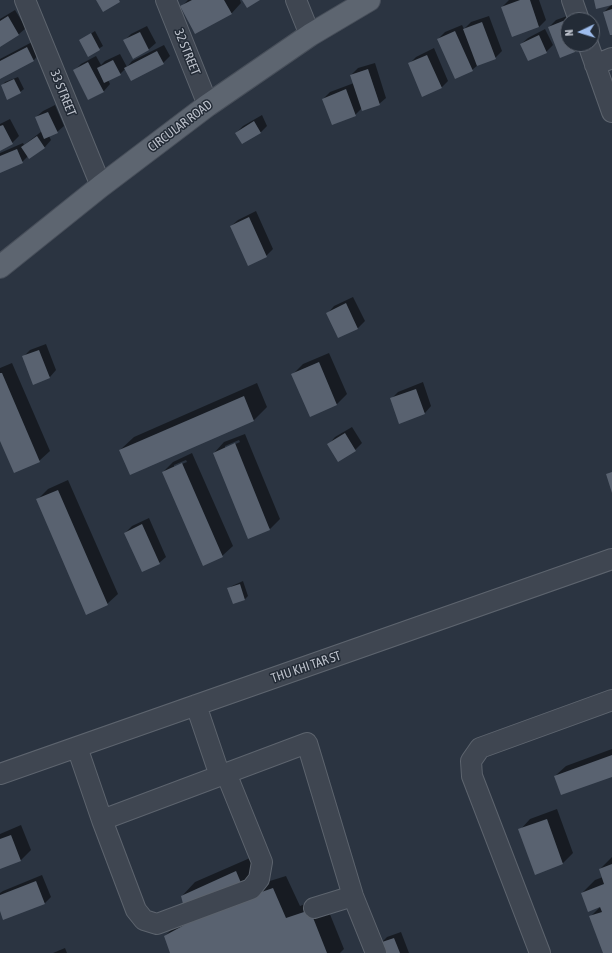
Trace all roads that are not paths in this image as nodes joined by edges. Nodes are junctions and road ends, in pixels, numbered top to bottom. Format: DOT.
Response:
graph roads {
  1 [pos="25,0"];
  2 [pos="166,0"];
  3 [pos="296,0"];
  4 [pos="369,0"];
  5 [pos="572,0"];
  6 [pos="576,12"];
  7 [pos="310,35"];
  8 [pos="595,52"];
  9 [pos="604,62"];
  10 [pos="208,104"];
  11 [pos="612,112"];
  12 [pos="101,186"];
  13 [pos="0,267"];
  14 [pos="612,559"];
  15 [pos="612,700"];
  16 [pos="196,705"];
  17 [pos="77,747"];
  18 [pos="0,774"];
  19 [pos="223,774"];
  20 [pos="102,820"];
  21 [pos="353,896"];
  22 [pos="314,908"];
  23 [pos="376,953"];
  24 [pos="540,953"];
  1 -- 12 [label="street, 33 STREET"];
  2 -- 10 [label="street, 32 STREET"];
  3 -- 7 [label="street"];
  4 -- 7 [label="main road, CIRCULAR ROAD"];
  5 -- 6 [label="street"];
  7 -- 10 [label="main road, CIRCULAR ROAD"];
  8 -- 9 [label="street"];
  9 -- 11 [label="street"];
  10 -- 12 [label="main road, CIRCULAR ROAD"];
  12 -- 13 [label="main road, CIRCULAR ROAD"];
  14 -- 16 [label="street, THU KHI TAR ST"];
  15 -- 24 [label="street"];
  16 -- 17 [label="street, THU KHI TAR ST"];
  16 -- 19 [label="street"];
  17 -- 18 [label="street, THU KHI TAR ST"];
  17 -- 20 [label="street"];
  19 -- 20 [label="street"];
  19 -- 20 [label="street"];
  19 -- 21 [label="street"];
  21 -- 22 [label="street"];
  21 -- 23 [label="street"];
}
